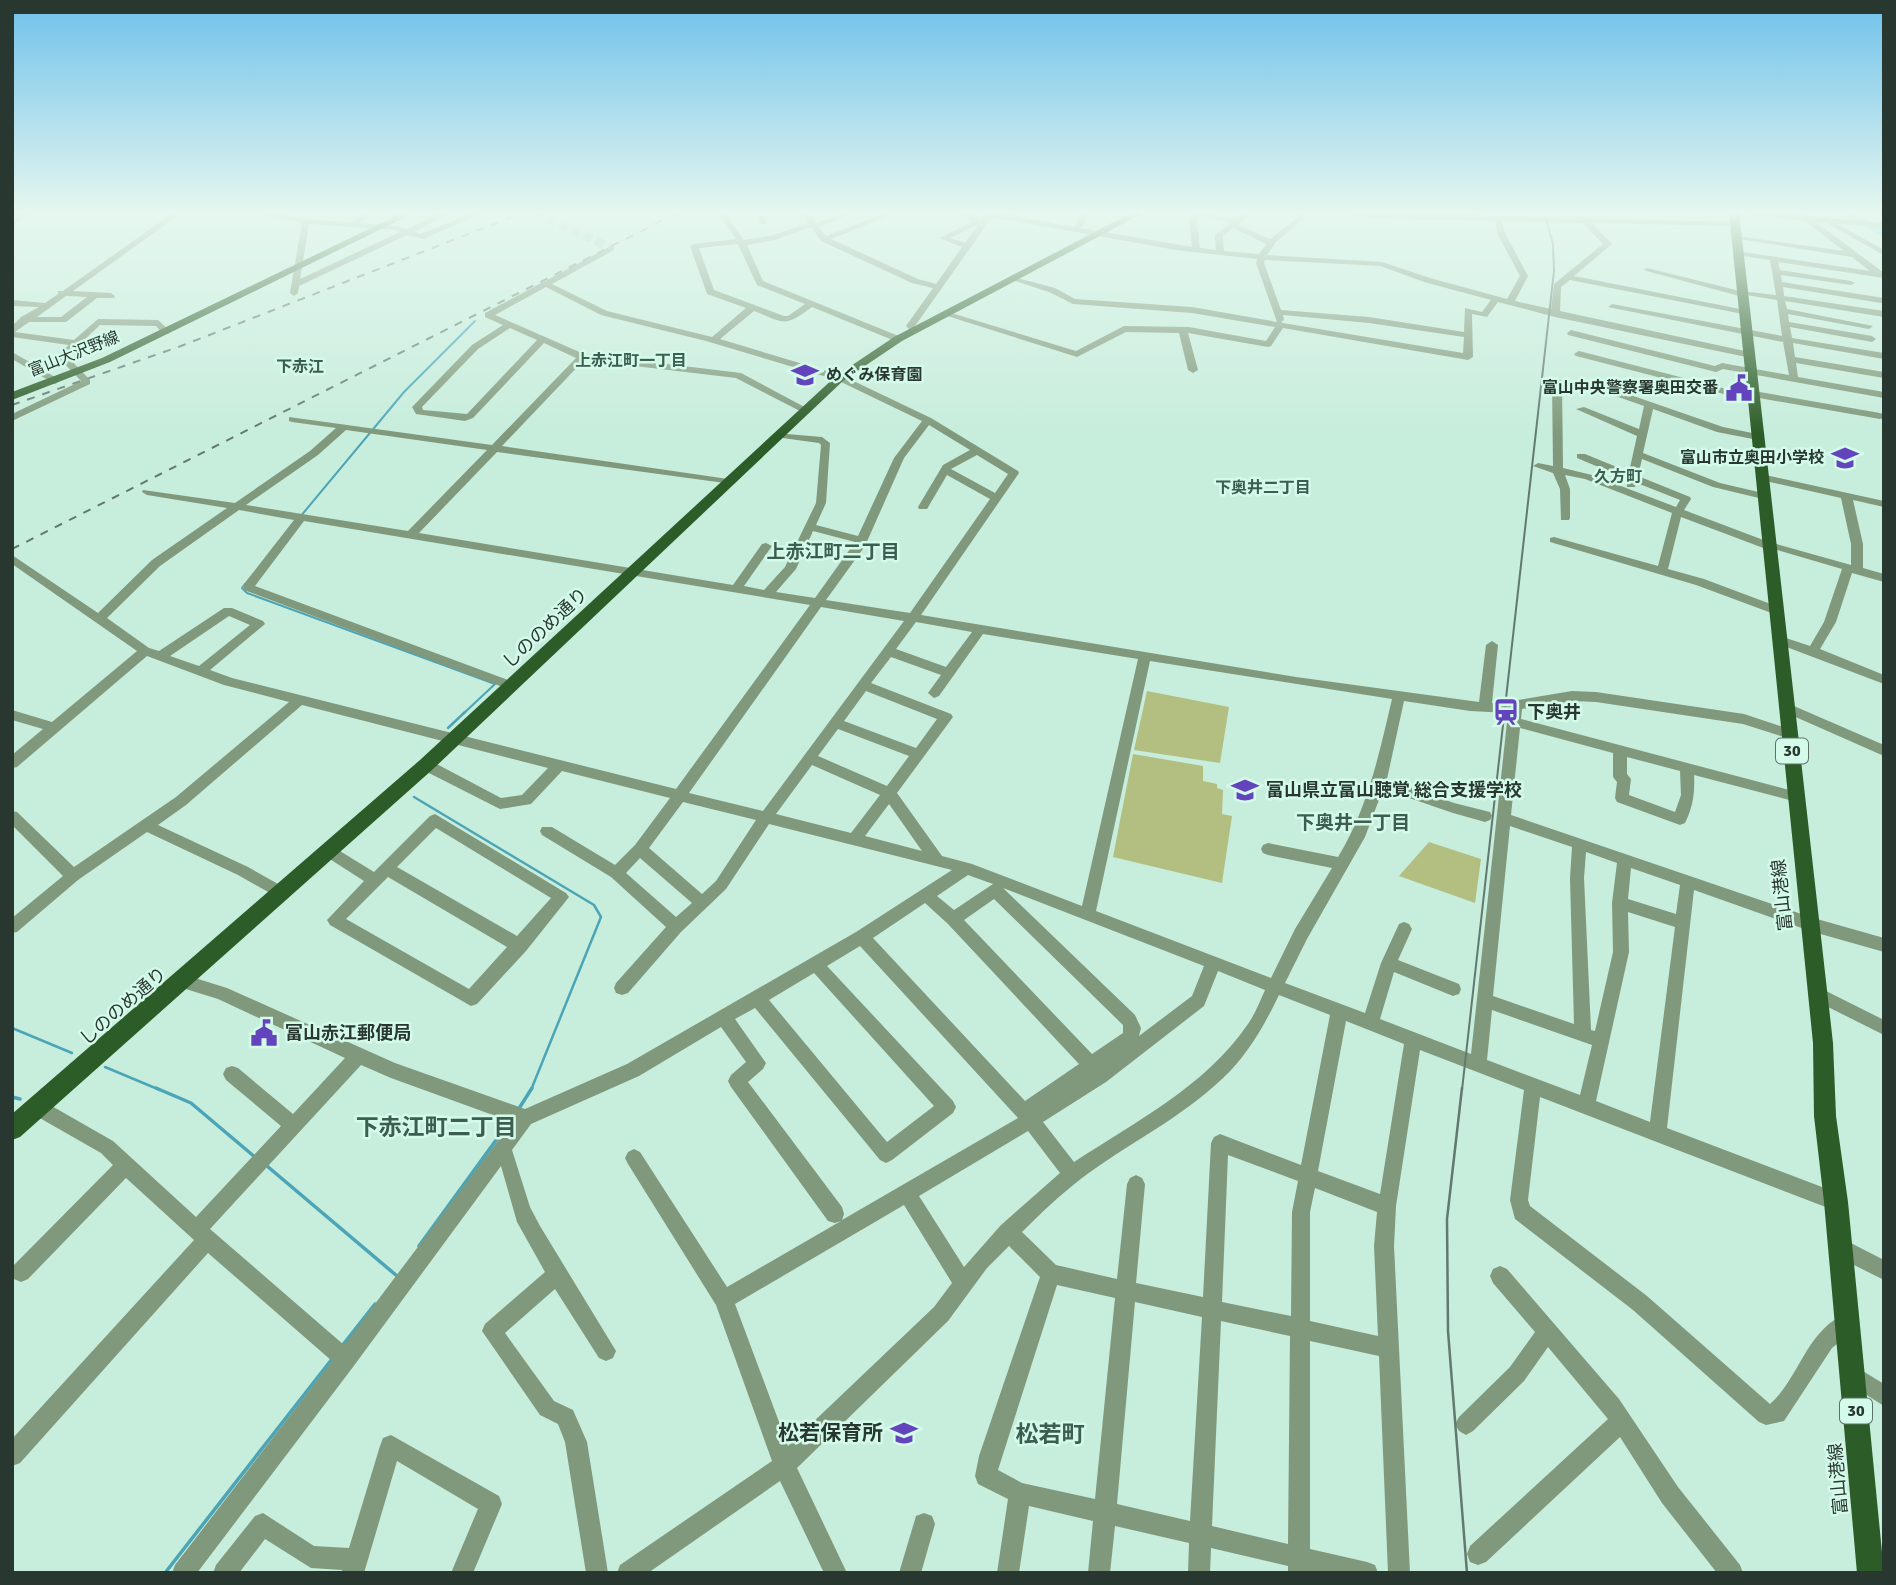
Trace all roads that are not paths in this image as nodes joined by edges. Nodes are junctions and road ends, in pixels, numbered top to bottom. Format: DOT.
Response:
graph roads {
  1 [pos="71,286"];
  2 [pos="260,286"];
  3 [pos="542,286"];
  4 [pos="550,286"];
  5 [pos="708,286"];
  6 [pos="767,286"];
  7 [pos="934,286"];
  8 [pos="999,286"];
  9 [pos="1038,286"];
  10 [pos="1268,286"];
  11 [pos="1451,286"];
  12 [pos="1519,286"];
  13 [pos="1557,286"];
  14 [pos="1608,286"];
  15 [pos="1649,286"];
  16 [pos="1712,286"];
  17 [pos="1742,286"];
  18 [pos="1779,286"];
  19 [pos="1792,286"];
  20 [pos="1855,286"];
  21 [pos="938,287"];
  22 [pos="61,293"];
  23 [pos="1743,293"];
  24 [pos="95,295"];
  25 [pos="1648,295"];
  26 [pos="111,296"];
  27 [pos="1781,298"];
  28 [pos="1496,299"];
  29 [pos="1882,300"];
  30 [pos="1510,302"];
  31 [pos="12,303"];
  32 [pos="45,304"];
  33 [pos="810,305"];
  34 [pos="1612,307"];
  35 [pos="752,309"];
  36 [pos="1783,311"];
  37 [pos="1278,312"];
  38 [pos="1745,313"];
  39 [pos="945,314"];
  40 [pos="1555,314"];
  41 [pos="1884,314"];
  42 [pos="1867,318"];
  43 [pos="12,319"];
  44 [pos="26,319"];
  45 [pos="1785,324"];
  46 [pos="509,325"];
  47 [pos="1281,325"];
  48 [pos="1884,325"];
  49 [pos="914,330"];
  50 [pos="1183,330"];
  51 [pos="12,332"];
  52 [pos="166,332"];
  53 [pos="1747,332"];
  54 [pos="1571,333"];
  55 [pos="1468,335"];
  56 [pos="898,339"];
  57 [pos="1788,339"];
  58 [pos="1872,339"];
  59 [pos="542,340"];
  60 [pos="713,340"];
  61 [pos="75,342"];
  62 [pos="1576,343"];
  63 [pos="12,355"];
  64 [pos="1880,355"];
  65 [pos="62,356"];
  66 [pos="582,357"];
  67 [pos="1791,359"];
  68 [pos="1752,363"];
  69 [pos="34,367"];
  70 [pos="1193,370"];
  71 [pos="76,372"];
  72 [pos="1882,375"];
  73 [pos="840,377"];
  74 [pos="1794,379"];
  75 [pos="55,381"];
  76 [pos="1558,381"];
  77 [pos="1592,385"];
  78 [pos="1884,394"];
  79 [pos="12,396"];
  80 [pos="1754,397"];
  81 [pos="1649,405"];
  82 [pos="1581,409"];
  83 [pos="805,410"];
  84 [pos="1880,416"];
  85 [pos="12,418"];
  86 [pos="292,419"];
  87 [pos="928,420"];
  88 [pos="343,427"];
  89 [pos="1642,434"];
  90 [pos="779,435"];
  91 [pos="1758,437"];
  92 [pos="493,449"];
  93 [pos="978,450"];
  94 [pos="1638,454"];
  95 [pos="1581,456"];
  96 [pos="1538,466"];
  97 [pos="945,470"];
  98 [pos="1558,471"];
  99 [pos="1633,477"];
  100 [pos="1761,477"];
  101 [pos="728,482"];
  102 [pos="147,492"];
  103 [pos="1629,493"];
  104 [pos="1846,495"];
  105 [pos="1763,496"];
  106 [pos="996,498"];
  107 [pos="1884,504"];
  108 [pos="236,507"];
  109 [pos="923,507"];
  110 [pos="1677,513"];
  111 [pos="301,517"];
  112 [pos="1565,518"];
  113 [pos="809,527"];
  114 [pos="410,536"];
  115 [pos="861,540"];
  116 [pos="1554,540"];
  117 [pos="766,546"];
  118 [pos="1769,546"];
  119 [pos="12,558"];
  120 [pos="1853,570"];
  121 [pos="1662,571"];
  122 [pos="631,573"];
  123 [pos="1884,578"];
  124 [pos="735,590"];
  125 [pos="766,595"];
  126 [pos="818,603"];
  127 [pos="1777,611"];
  128 [pos="914,617"];
  129 [pos="100,618"];
  130 [pos="981,628"];
  131 [pos="1780,640"];
  132 [pos="1492,645"];
  133 [pos="145,651"];
  134 [pos="888,651"];
  135 [pos="1813,651"];
  136 [pos="1145,656"];
  137 [pos="159,657"];
  138 [pos="200,672"];
  139 [pos="949,673"];
  140 [pos="1884,680"];
  141 [pos="863,685"];
  142 [pos="510,686"];
  143 [pos="934,693"];
  144 [pos="1399,695"];
  145 [pos="299,700"];
  146 [pos="1485,706"];
  147 [pos="1787,708"];
  148 [pos="12,715"];
  149 [pos="1514,715"];
  150 [pos="836,723"];
  151 [pos="52,727"];
  152 [pos="1790,734"];
  153 [pos="456,738"];
  154 [pos="1620,750"];
  155 [pos="1884,751"];
  156 [pos="918,754"];
  157 [pos="809,758"];
  158 [pos="12,763"];
  159 [pos="560,764"];
  160 [pos="426,765"];
  161 [pos="1687,768"];
  162 [pos="1379,782"];
  163 [pos="890,793"];
  164 [pos="680,795"];
  165 [pos="1797,797"];
  166 [pos="12,816"];
  167 [pos="1485,816"];
  168 [pos="766,817"];
  169 [pos="1504,818"];
  170 [pos="147,826"];
  171 [pos="547,831"];
  172 [pos="855,839"];
  173 [pos="1579,844"];
  174 [pos="640,849"];
  175 [pos="1268,849"];
  176 [pos="330,852"];
  177 [pos="1625,859"];
  178 [pos="937,860"];
  179 [pos="1342,864"];
  180 [pos="967,868"];
  181 [pos="616,873"];
  182 [pos="381,874"];
  183 [pos="73,876"];
  184 [pos="1688,881"];
  185 [pos="282,893"];
  186 [pos="926,895"];
  187 [pos="701,902"];
  188 [pos="1620,903"];
  189 [pos="1088,914"];
  190 [pos="953,919"];
  191 [pos="1683,923"];
  192 [pos="1810,924"];
  193 [pos="12,927"];
  194 [pos="677,927"];
  195 [pos="1404,929"];
  196 [pos="862,937"];
  197 [pos="1884,945"];
  198 [pos="520,946"];
  199 [pos="1213,963"];
  200 [pos="1389,964"];
  201 [pos="816,965"];
  202 [pos="181,981"];
  203 [pos="622,988"];
  204 [pos="1276,988"];
  205 [pos="1453,989"];
  206 [pos="1818,994"];
  207 [pos="758,999"];
  208 [pos="1484,1000"];
  209 [pos="1339,1012"];
  210 [pos="724,1018"];
  211 [pos="1370,1024"];
  212 [pos="1884,1028"];
  213 [pos="1583,1035"];
  214 [pos="1413,1040"];
  215 [pos="1601,1041"];
  216 [pos="359,1055"];
  217 [pos="1478,1065"];
  218 [pos="1092,1066"];
  219 [pos="232,1074"];
  220 [pos="1533,1086"];
  221 [pos="1586,1106"];
  222 [pos="518,1115"];
  223 [pos="22,1116"];
  224 [pos="1027,1117"];
  225 [pos="293,1125"];
  226 [pos="1657,1134"];
  227 [pos="502,1148"];
  228 [pos="634,1158"];
  229 [pos="126,1165"];
  230 [pos="1072,1174"];
  231 [pos="1306,1176"];
  232 [pos="1136,1184"];
  233 [pos="907,1193"];
  234 [pos="1836,1202"];
  235 [pos="1387,1206"];
  236 [pos="835,1214"];
  237 [pos="1008,1232"];
  238 [pos="201,1235"];
  239 [pos="1841,1248"];
  240 [pos="1884,1270"];
  241 [pos="21,1272"];
  242 [pos="557,1274"];
  243 [pos="1051,1274"];
  244 [pos="1500,1276"];
  245 [pos="963,1283"];
  246 [pos="1126,1290"];
  247 [pos="724,1300"];
  248 [pos="1211,1309"];
  249 [pos="1847,1323"];
  250 [pos="1300,1328"];
  251 [pos="1548,1331"];
  252 [pos="1389,1348"];
  253 [pos="606,1351"];
  254 [pos="340,1355"];
  255 [pos="1853,1375"];
  256 [pos="1884,1396"];
  257 [pos="1622,1421"];
  258 [pos="1466,1424"];
  259 [pos="12,1455"];
  260 [pos="784,1465"];
  261 [pos="1020,1493"];
  262 [pos="1105,1512"];
  263 [pos="924,1524"];
  264 [pos="1202,1534"];
  265 [pos="1478,1554"];
  266 [pos="1299,1565"];
  267 [pos="354,1566"];
  268 [pos="183,1573"];
  269 [pos="224,1573"];
  270 [pos="462,1573"];
  271 [pos="597,1573"];
  272 [pos="628,1573"];
  273 [pos="836,1573"];
  274 [pos="910,1573"];
  275 [pos="1008,1573"];
  276 [pos="1099,1573"];
  277 [pos="1199,1573"];
  278 [pos="1367,1573"];
  279 [pos="1399,1573"];
  280 [pos="1732,1573"];
  281 [pos="1871,1573"];
  1 -- 22 [label="street"];
  2 -- 52 [label="main road, 富山大沢野線"];
  3 -- 46 [label="street"];
  4 -- 60 [label="street"];
  5 -- 35 [label="street"];
  6 -- 33 [label="street"];
  7 -- 21 [label="street"];
  8 -- 39 [label="main road, しののめ通り"];
  9 -- 47 [label="street"];
  10 -- 37 [label="street"];
  11 -- 28 [label="street"];
  12 -- 30 [label="street"];
  13 -- 40 [label="street"];
  14 -- 25 [label="street"];
  15 -- 25 [label="street"];
  16 -- 23 [label="street"];
  17 -- 23 [label="main road, 富山港線 / 30"];
  18 -- 27 [label="street"];
  19 -- 29 [label="street"];
  20 -- 29 [label="street"];
  21 -- 49 [label="street"];
  22 -- 24 [label="street"];
  22 -- 32 [label="street"];
  23 -- 27 [label="street"];
  23 -- 38 [label="main road, 富山港線 / 30"];
  24 -- 26 [label="street"];
  24 -- 44 [label="street"];
  25 -- 38 [label="street"];
  27 -- 36 [label="street"];
  27 -- 42 [label="street"];
  28 -- 30 [label="street"];
  28 -- 55 [label="street"];
  30 -- 40 [label="street"];
  31 -- 32 [label="street"];
  32 -- 44 [label="street"];
  33 -- 35 [label="street"];
  33 -- 56 [label="street"];
  34 -- 53 [label="street"];
  35 -- 60 [label="street"];
  36 -- 42 [label="street"];
  36 -- 45 [label="street"];
  37 -- 47 [label="street"];
  37 -- 55 [label="street"];
  38 -- 53 [label="main road, 富山港線 / 30"];
  39 -- 49 [label="main road, しののめ通り"];
  39 -- 50 [label="street"];
  40 -- 68 [label="street"];
  41 -- 42 [label="street"];
  42 -- 48 [label="street"];
  42 -- 58 [label="street"];
  43 -- 44 [label="street"];
  44 -- 51 [label="street"];
  45 -- 57 [label="street"];
  45 -- 58 [label="street"];
  46 -- 59 [label="street"];
  46 -- 59 [label="street"];
  47 -- 50 [label="street"];
  47 -- 55 [label="street"];
  49 -- 56 [label="main road, しののめ通り"];
  50 -- 70 [label="street"];
  51 -- 61 [label="street"];
  52 -- 61 [label="street"];
  52 -- 71 [label="main road, 富山大沢野線"];
  53 -- 57 [label="street"];
  53 -- 68 [label="main road, 富山港線 / 30"];
  54 -- 68 [label="street"];
  56 -- 73 [label="main road, しののめ通り"];
  57 -- 64 [label="street"];
  57 -- 67 [label="street"];
  58 -- 64 [label="street"];
  59 -- 66 [label="street"];
  60 -- 73 [label="street"];
  61 -- 65 [label="street"];
  62 -- 80 [label="street"];
  63 -- 69 [label="street"];
  64 -- 72 [label="street"];
  65 -- 69 [label="street"];
  65 -- 71 [label="street"];
  66 -- 83 [label="street"];
  66 -- 92 [label="street"];
  67 -- 72 [label="street"];
  67 -- 74 [label="street"];
  68 -- 74 [label="street"];
  68 -- 80 [label="main road, 富山港線 / 30"];
  69 -- 75 [label="street"];
  71 -- 75 [label="main road, 富山大沢野線"];
  71 -- 85 [label="street"];
  72 -- 78 [label="street"];
  73 -- 83 [label="main road, しののめ通り"];
  73 -- 87 [label="street"];
  74 -- 78 [label="street"];
  75 -- 79 [label="main road, 富山大沢野線"];
  76 -- 98 [label="street"];
  77 -- 81 [label="street"];
  80 -- 84 [label="street"];
  80 -- 91 [label="main road, 富山港線 / 30"];
  81 -- 89 [label="street"];
  81 -- 91 [label="street"];
  82 -- 89 [label="street"];
  83 -- 90 [label="main road, しののめ通り"];
  86 -- 88 [label="street"];
  87 -- 93 [label="street"];
  87 -- 115 [label="street"];
  88 -- 92 [label="street"];
  88 -- 108 [label="street"];
  89 -- 94 [label="street"];
  90 -- 101 [label="main road, しののめ通り"];
  90 -- 113 [label="street"];
  91 -- 100 [label="main road, 富山港線 / 30"];
  92 -- 101 [label="street"];
  92 -- 114 [label="street"];
  93 -- 97 [label="street"];
  93 -- 106 [label="street"];
  94 -- 99 [label="street"];
  94 -- 105 [label="street"];
  95 -- 99 [label="street"];
  96 -- 98 [label="street"];
  97 -- 106 [label="street"];
  97 -- 109 [label="street"];
  98 -- 103 [label="street"];
  98 -- 112 [label="street"];
  99 -- 103 [label="street"];
  99 -- 110 [label="street"];
  100 -- 104 [label="street"];
  100 -- 105 [label="main road, 富山港線 / 30"];
  101 -- 122 [label="main road, しののめ通り"];
  102 -- 108 [label="street"];
  103 -- 110 [label="street"];
  104 -- 107 [label="street"];
  104 -- 120 [label="street"];
  105 -- 118 [label="main road, 富山港線 / 30"];
  106 -- 128 [label="street"];
  108 -- 111 [label="street"];
  108 -- 129 [label="street"];
  110 -- 118 [label="street"];
  110 -- 121 [label="street"];
  111 -- 114 [label="street"];
  111 -- 142 [label="street"];
  113 -- 115 [label="street"];
  113 -- 125 [label="street"];
  114 -- 122 [label="street"];
  115 -- 126 [label="street"];
  116 -- 121 [label="street"];
  117 -- 124 [label="street"];
  118 -- 120 [label="street"];
  118 -- 127 [label="main road, 富山港線 / 30"];
  119 -- 129 [label="street"];
  120 -- 123 [label="street"];
  120 -- 135 [label="street"];
  121 -- 127 [label="street"];
  122 -- 124 [label="street"];
  122 -- 142 [label="main road, しののめ通り"];
  124 -- 125 [label="street"];
  125 -- 126 [label="street"];
  126 -- 128 [label="street"];
  126 -- 164 [label="street"];
  127 -- 131 [label="main road, 富山港線 / 30"];
  128 -- 130 [label="street"];
  128 -- 134 [label="street"];
  129 -- 133 [label="street"];
  130 -- 136 [label="street"];
  130 -- 139 [label="street"];
  131 -- 135 [label="street"];
  131 -- 147 [label="main road, 富山港線 / 30"];
  132 -- 146 [label="street"];
  133 -- 137 [label="street"];
  133 -- 151 [label="street"];
  134 -- 139 [label="street"];
  134 -- 141 [label="street"];
  135 -- 140 [label="street"];
  136 -- 144 [label="street"];
  136 -- 189 [label="street"];
  137 -- 138 [label="street"];
  137 -- 138 [label="street"];
  138 -- 145 [label="street"];
  139 -- 143 [label="street"];
  141 -- 150 [label="street"];
  141 -- 156 [label="street"];
  142 -- 153 [label="main road, しののめ通り"];
  144 -- 146 [label="street"];
  144 -- 162 [label="street"];
  145 -- 153 [label="street"];
  145 -- 170 [label="street"];
  146 -- 149 [label="street"];
  147 -- 152 [label="main road, 富山港線 / 30"];
  147 -- 155 [label="street"];
  148 -- 151 [label="street"];
  149 -- 152 [label="street"];
  149 -- 154 [label="street"];
  149 -- 169 [label="street"];
  150 -- 156 [label="street"];
  150 -- 157 [label="street"];
  151 -- 158 [label="street"];
  152 -- 165 [label="main road, 富山港線 / 30"];
  153 -- 159 [label="street"];
  153 -- 160 [label="main road, しののめ通り"];
  154 -- 161 [label="street"];
  154 -- 161 [label="street"];
  156 -- 163 [label="street"];
  157 -- 163 [label="street"];
  157 -- 168 [label="street"];
  159 -- 160 [label="street"];
  159 -- 164 [label="street"];
  160 -- 176 [label="main road, しののめ通り"];
  161 -- 165 [label="street"];
  162 -- 167 [label="street"];
  162 -- 179 [label="street"];
  163 -- 172 [label="street"];
  163 -- 178 [label="street"];
  164 -- 168 [label="street"];
  164 -- 174 [label="street"];
  165 -- 192 [label="main road, 富山港線 / 30"];
  166 -- 183 [label="street"];
  168 -- 172 [label="street"];
  168 -- 187 [label="street"];
  169 -- 173 [label="street"];
  169 -- 208 [label="street"];
  170 -- 183 [label="street"];
  170 -- 185 [label="street"];
  171 -- 181 [label="street"];
  172 -- 178 [label="street"];
  173 -- 177 [label="street"];
  173 -- 213 [label="street"];
  174 -- 181 [label="street"];
  174 -- 187 [label="street"];
  175 -- 179 [label="street"];
  176 -- 182 [label="street"];
  176 -- 185 [label="main road, しののめ通り"];
  177 -- 184 [label="street"];
  177 -- 188 [label="street"];
  178 -- 180 [label="street"];
  179 -- 204 [label="street"];
  180 -- 186 [label="street"];
  180 -- 189 [label="street"];
  181 -- 194 [label="street"];
  182 -- 198 [label="street"];
  182 -- 198 [label="street"];
  182 -- 198 [label="street"];
  183 -- 193 [label="street"];
  184 -- 191 [label="street"];
  184 -- 192 [label="street"];
  185 -- 202 [label="main road, しののめ通り"];
  186 -- 190 [label="street"];
  186 -- 196 [label="street"];
  187 -- 194 [label="street"];
  188 -- 191 [label="street"];
  188 -- 215 [label="street"];
  189 -- 199 [label="street"];
  190 -- 218 [label="street"];
  190 -- 218 [label="street"];
  191 -- 226 [label="street"];
  192 -- 197 [label="street"];
  192 -- 206 [label="main road, 富山港線 / 30"];
  194 -- 203 [label="street"];
  195 -- 200 [label="street"];
  196 -- 201 [label="street"];
  196 -- 224 [label="street"];
  199 -- 204 [label="street"];
  199 -- 224 [label="street"];
  200 -- 205 [label="street"];
  200 -- 211 [label="street"];
  201 -- 207 [label="street"];
  201 -- 207 [label="street"];
  202 -- 216 [label="street"];
  202 -- 223 [label="main road, しののめ通り"];
  204 -- 209 [label="street"];
  204 -- 230 [label="street"];
  206 -- 212 [label="street"];
  206 -- 234 [label="main road, 富山港線 / 30"];
  207 -- 210 [label="street"];
  208 -- 213 [label="street"];
  208 -- 217 [label="street"];
  209 -- 211 [label="street"];
  209 -- 231 [label="street"];
  210 -- 222 [label="street"];
  210 -- 236 [label="street"];
  211 -- 214 [label="street"];
  213 -- 215 [label="street"];
  214 -- 217 [label="street"];
  214 -- 235 [label="street"];
  215 -- 221 [label="street"];
  216 -- 222 [label="street"];
  216 -- 225 [label="street"];
  217 -- 220 [label="street"];
  218 -- 224 [label="street"];
  219 -- 225 [label="street"];
  220 -- 221 [label="street"];
  220 -- 249 [label="street"];
  221 -- 226 [label="street"];
  222 -- 227 [label="street"];
  223 -- 229 [label="street"];
  224 -- 230 [label="street"];
  224 -- 233 [label="street"];
  225 -- 238 [label="street"];
  226 -- 234 [label="street"];
  227 -- 242 [label="street"];
  227 -- 254 [label="street"];
  228 -- 247 [label="street"];
  229 -- 238 [label="street"];
  229 -- 241 [label="street"];
  230 -- 237 [label="street"];
  231 -- 235 [label="street"];
  231 -- 248 [label="street"];
  231 -- 250 [label="street"];
  232 -- 246 [label="street"];
  233 -- 245 [label="street"];
  233 -- 247 [label="street"];
  234 -- 239 [label="main road, 富山港線 / 30"];
  235 -- 252 [label="street"];
  237 -- 243 [label="street"];
  237 -- 245 [label="street"];
  238 -- 254 [label="street"];
  238 -- 259 [label="street"];
  239 -- 240 [label="street"];
  239 -- 249 [label="main road, 富山港線 / 30"];
  242 -- 253 [label="street"];
  242 -- 271 [label="street"];
  243 -- 246 [label="street"];
  243 -- 261 [label="street"];
  244 -- 251 [label="street"];
  245 -- 260 [label="street"];
  246 -- 248 [label="street"];
  246 -- 262 [label="street"];
  247 -- 260 [label="street"];
  248 -- 250 [label="street"];
  248 -- 264 [label="street"];
  249 -- 255 [label="main road, 富山港線 / 30"];
  250 -- 252 [label="street"];
  250 -- 266 [label="street"];
  251 -- 257 [label="street"];
  251 -- 258 [label="street"];
  252 -- 279 [label="street"];
  254 -- 268 [label="street"];
  255 -- 256 [label="street"];
  255 -- 281 [label="main road, 富山港線 / 30"];
  257 -- 265 [label="street"];
  257 -- 280 [label="street"];
  260 -- 272 [label="street"];
  260 -- 273 [label="street"];
  261 -- 262 [label="street"];
  261 -- 275 [label="street"];
  262 -- 264 [label="street"];
  262 -- 276 [label="street"];
  263 -- 274 [label="street"];
  264 -- 266 [label="street"];
  264 -- 277 [label="street"];
  266 -- 278 [label="street"];
  267 -- 269 [label="street"];
  267 -- 270 [label="street"];
}
